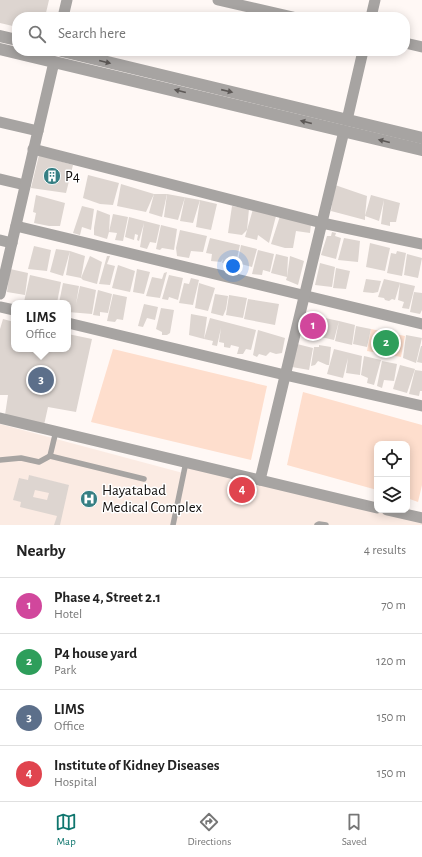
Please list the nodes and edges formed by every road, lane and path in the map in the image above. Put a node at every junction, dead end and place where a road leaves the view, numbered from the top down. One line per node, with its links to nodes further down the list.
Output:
1 (67, 0): 4 (street)
2 (218, 0): 5 (street)
3 (375, 0): 6 (street)
4 (64, 12)
5 (271, 12)
6 (372, 12)
7 (0, 36): 8 (street)
8 (12, 39)
9 (410, 44): 10 (street)
10 (422, 47)
11 (0, 49): 12 (street)
12 (12, 52)
13 (29, 56): 16 (street)
14 (76, 56): 17 (street, one-way to 17)
15 (362, 56): 19 (street)
16 (54, 62): 17 (street); 20 (street)
17 (119, 71): 19 (street)
18 (0, 122): 20 (street)
19 (346, 125): 21 (street); 23 (street, one-way to 19); 26 (street)
20 (38, 131): 22 (street)
21 (422, 138)
22 (33, 149): 25 (street); 26 (street)
23 (422, 150)
24 (0, 179): 25 (street)
25 (25, 185): 27 (street)
26 (322, 223): 30 (street); 32 (street)
27 (16, 226): 29 (street); 32 (street)
28 (0, 240): 29 (street)
29 (12, 243): 31 (street)
30 (422, 244)
31 (0, 294)
32 (304, 296): 36 (street); 37 (street)
33 (0, 307): 34 (street)
34 (11, 309)
35 (71, 324): 37 (street)
36 (422, 324)
37 (285, 375): 38 (street); 45 (street)
38 (422, 406)
39 (0, 418): 40 (street)
40 (56, 431): 41 (lane); 43 (street)
41 (50, 456): 42 (lane); 44 (lane)
42 (0, 460)
43 (186, 462): 45 (street); 49 (lane)
44 (144, 479)
45 (260, 480): 46 (street)
46 (374, 507)
47 (400, 513): 48 (street)
48 (422, 518)
49 (172, 525)
50 (316, 525): 51 (lane)
51 (326, 525)

